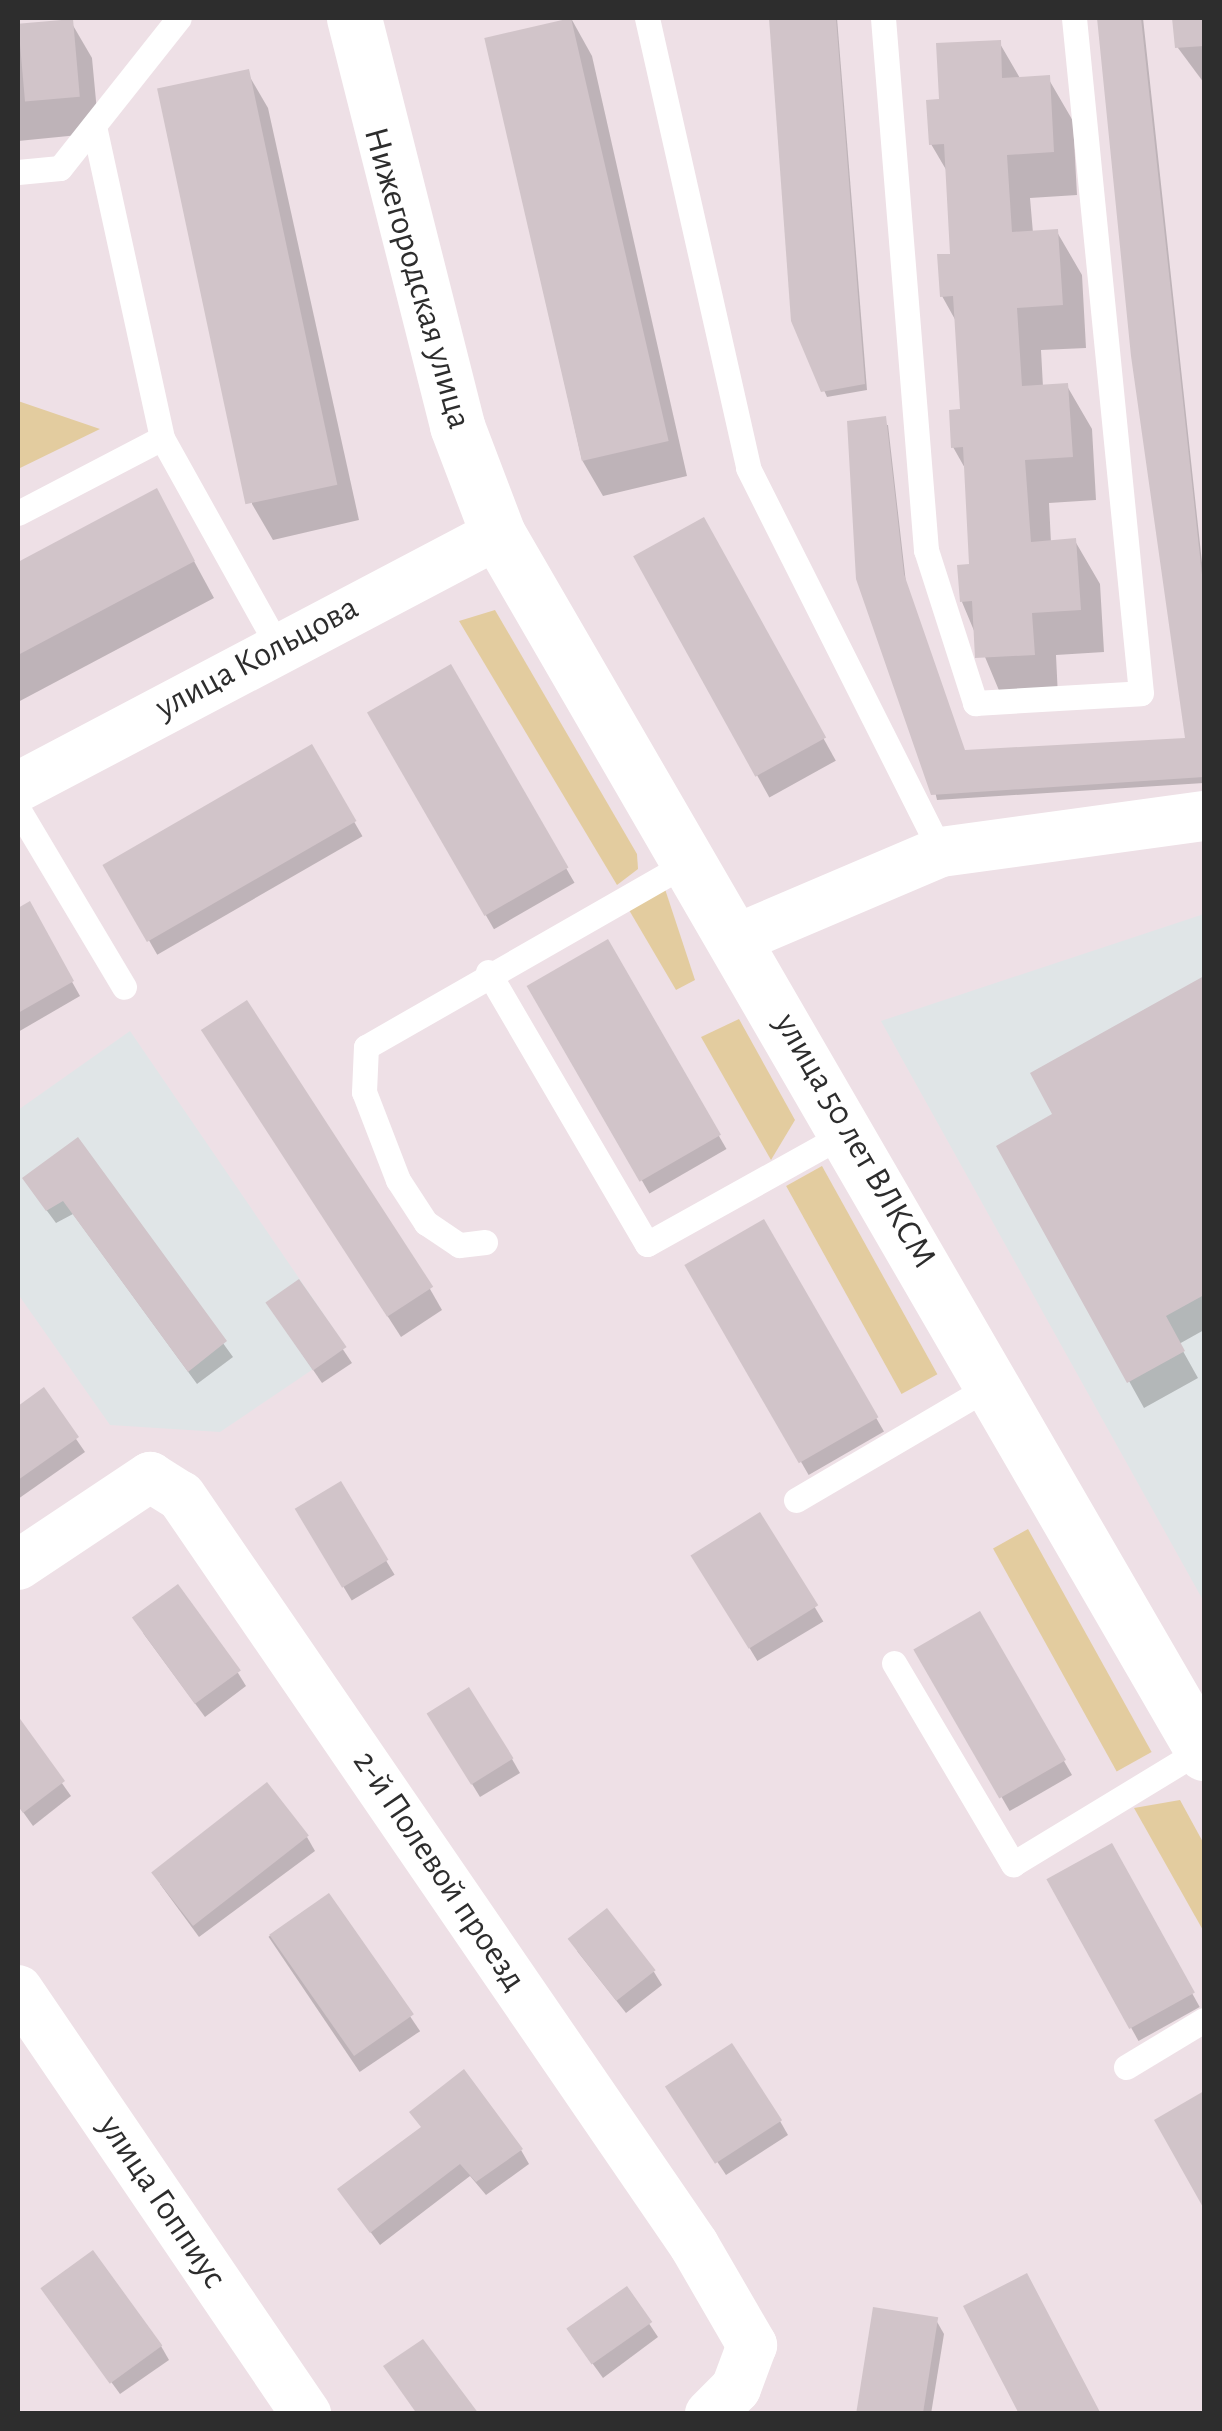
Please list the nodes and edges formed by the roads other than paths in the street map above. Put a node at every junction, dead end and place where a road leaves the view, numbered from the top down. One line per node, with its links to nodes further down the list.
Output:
1 (179, 18): 6 (lane)
2 (354, 18): 10 (street, Нижегородская улица)
3 (647, 18): 15 (lane)
4 (882, 18): 5 (lane)
5 (1074, 18)
6 (94, 126): 7 (lane); 8 (lane)
7 (18, 172)
8 (162, 438): 9 (lane); 11 (lane)
9 (18, 513)
10 (498, 534): 11 (street, улица Кольцова); 16 (street, улица 50 лет ВЛКСМ)
11 (277, 646): 12 (street, улица Кольцова)
12 (18, 787)
13 (18, 809): 19 (lane)
14 (1204, 816): 15 (street)
15 (941, 852): 17 (street)
16 (692, 860): 17 (street, улица 50 лет ВЛКСМ); 18 (lane)
17 (738, 938): 20 (street, улица 50 лет ВЛКСМ)
18 (488, 972): 20 (lane); 21 (lane)
19 (124, 987)
20 (849, 1131): 22 (street, улица 50 лет ВЛКСМ)
21 (486, 1242)
22 (994, 1384): 23 (lane); 26 (street, улица 50 лет ВЛКСМ)
23 (796, 1500)
24 (18, 1565): 31 (street, 2-й Полевой проезд)
25 (894, 1663): 26 (lane)
26 (1204, 1751)
27 (18, 1990): 30 (street, улица Гоппиус)
28 (1204, 2020): 29 (lane)
29 (1126, 2068)
30 (306, 2414)
31 (710, 2414)

